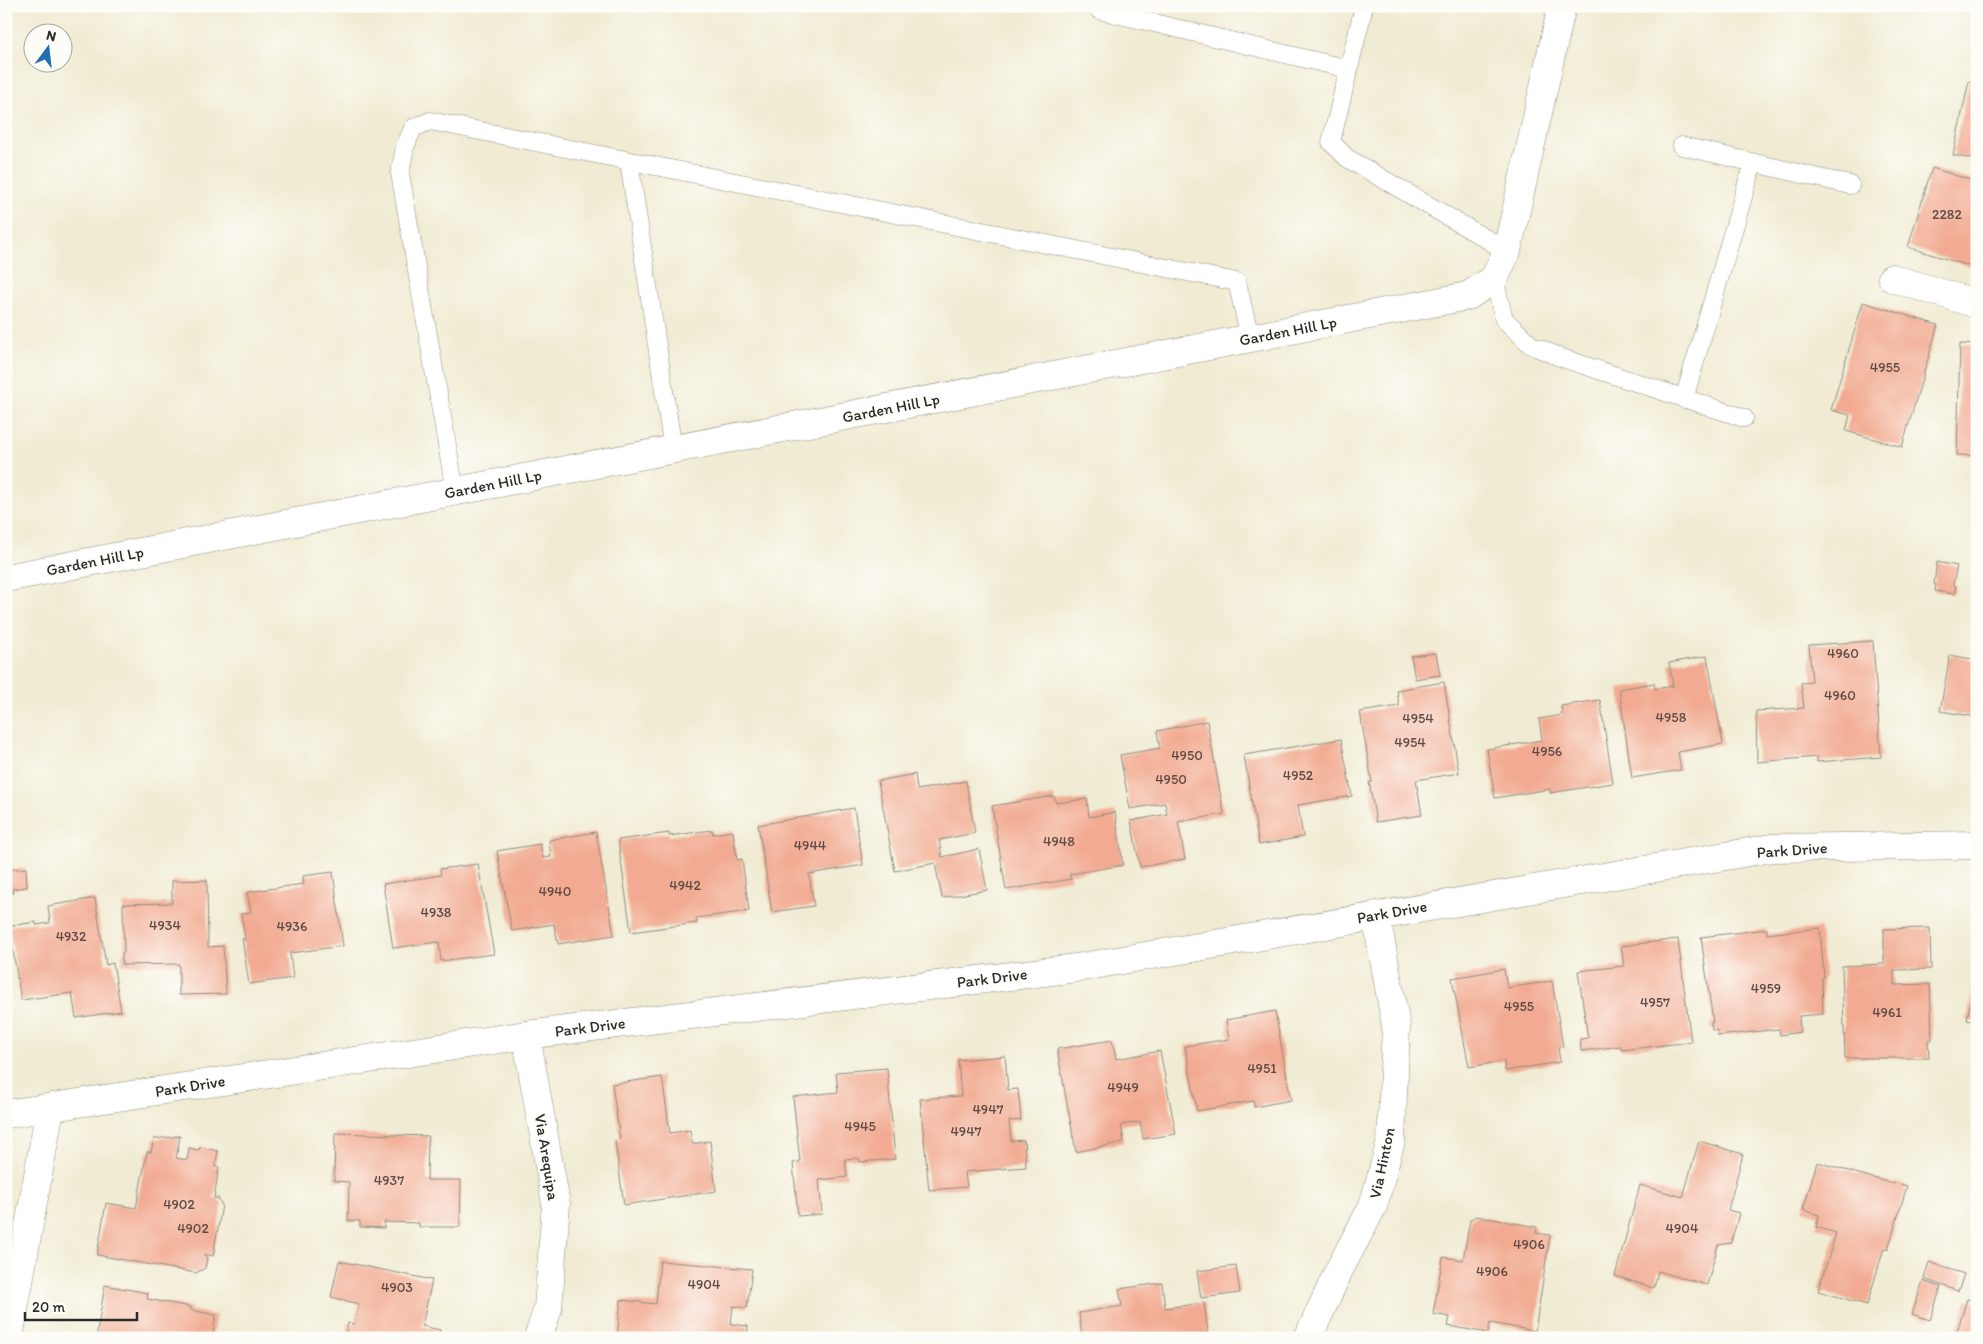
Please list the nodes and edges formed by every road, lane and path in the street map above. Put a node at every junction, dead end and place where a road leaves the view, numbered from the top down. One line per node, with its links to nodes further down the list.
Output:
1 (1364, 6): 4 (lane)
2 (1562, 6): 9 (street)
3 (1099, 10): 4 (lane)
4 (1348, 69): 9 (lane)
5 (1682, 146): 7 (lane)
6 (629, 161): 13 (lane); 16 (lane); 17 (lane)
7 (1754, 163): 8 (lane); 14 (lane)
8 (1850, 185)
9 (1507, 251): 11 (street)
10 (1892, 278): 12 (street)
11 (1494, 279): 13 (street, Garden Hill Lp); 14 (lane)
12 (1977, 304)
13 (1250, 338): 16 (street, Garden Hill Lp)
14 (1684, 399): 15 (lane)
15 (1744, 418)
16 (673, 450): 17 (street, Garden Hill Lp)
17 (455, 492): 18 (street, Garden Hill Lp)
18 (6, 578)
19 (1977, 845): 20 (street, Park Drive)
20 (1376, 915): 21 (street, Park Drive); 26 (street, Via Hinton)
21 (526, 1035): 22 (street, Park Drive); 25 (street, Via Arequipa)
22 (50, 1108): 23 (street, Park Drive); 24 (street)
23 (6, 1114)
24 (9, 1338)
25 (538, 1338)
26 (1308, 1338)

